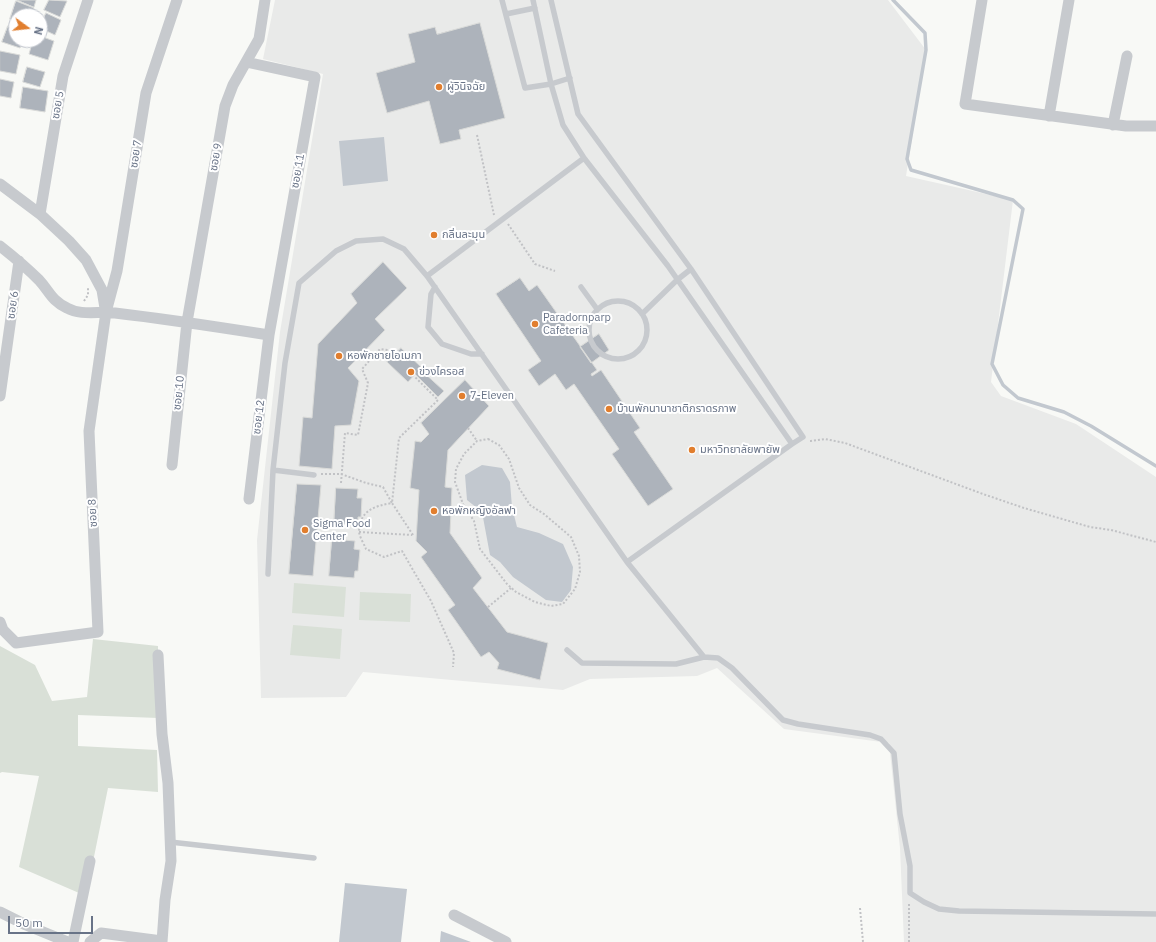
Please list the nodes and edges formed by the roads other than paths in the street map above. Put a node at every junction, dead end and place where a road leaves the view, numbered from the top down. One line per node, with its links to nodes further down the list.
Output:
1 (88, 0): 20 (street, ซอย 5)
2 (177, 0): 29 (street, ซอย 7)
3 (266, 0): 12 (street, ซอย 9)
4 (502, 0): 10 (lane)
5 (533, 0): 9 (lane)
6 (551, 0): 13 (lane)
7 (982, 0): 15 (street)
8 (1069, 0): 15 (street)
9 (535, 8): 10 (lane); 14 (lane)
10 (506, 14): 14 (lane)
11 (1127, 56): 16 (street)
12 (246, 62): 31 (street, ซอย 9); 32 (street, ซอย 11)
13 (570, 78): 14 (lane); 23 (lane)
14 (551, 84): 18 (lane)
15 (1049, 116): 16 (street)
16 (1113, 125): 17 (street)
17 (1156, 126)
18 (584, 158): 24 (lane); 25 (lane)
19 (0, 184): 20 (street)
20 (40, 214): 29 (street)
21 (0, 246): 22 (street)
22 (19, 261): 29 (street); 34 (street, ซอย 6)
23 (691, 269): 25 (lane); 35 (lane)
24 (427, 276): 26 (lane); 37 (lane)
25 (677, 280): 30 (lane); 35 (lane)
26 (435, 286): 33 (lane); 33 (lane)
27 (581, 288): 28 (lane)
28 (597, 309): 30 (lane); 30 (lane)
29 (106, 312): 31 (street); 42 (street, ซอย 8)
30 (642, 314)
31 (187, 322): 32 (street); 36 (street, ซอย 10)
32 (269, 335): 39 (street, ซอย 12)
33 (482, 354): 40 (lane)
34 (0, 396)
35 (792, 444): 40 (lane)
36 (172, 465)
37 (273, 470): 38 (lane); 41 (lane)
38 (314, 474)
39 (249, 499)
40 (627, 562): 45 (lane)
41 (268, 574)
42 (0, 622)
43 (567, 650): 45 (lane)
44 (158, 655): 46 (street)
45 (704, 657): 50 (lane)
46 (170, 842): 47 (lane); 55 (street)
47 (314, 858)
48 (90, 861): 53 (street)
49 (0, 912): 52 (street)
50 (1156, 914)
51 (454, 915): 56 (street)
52 (68, 942)
53 (74, 942)
54 (90, 942): 55 (street)
55 (162, 942)
56 (506, 942)

